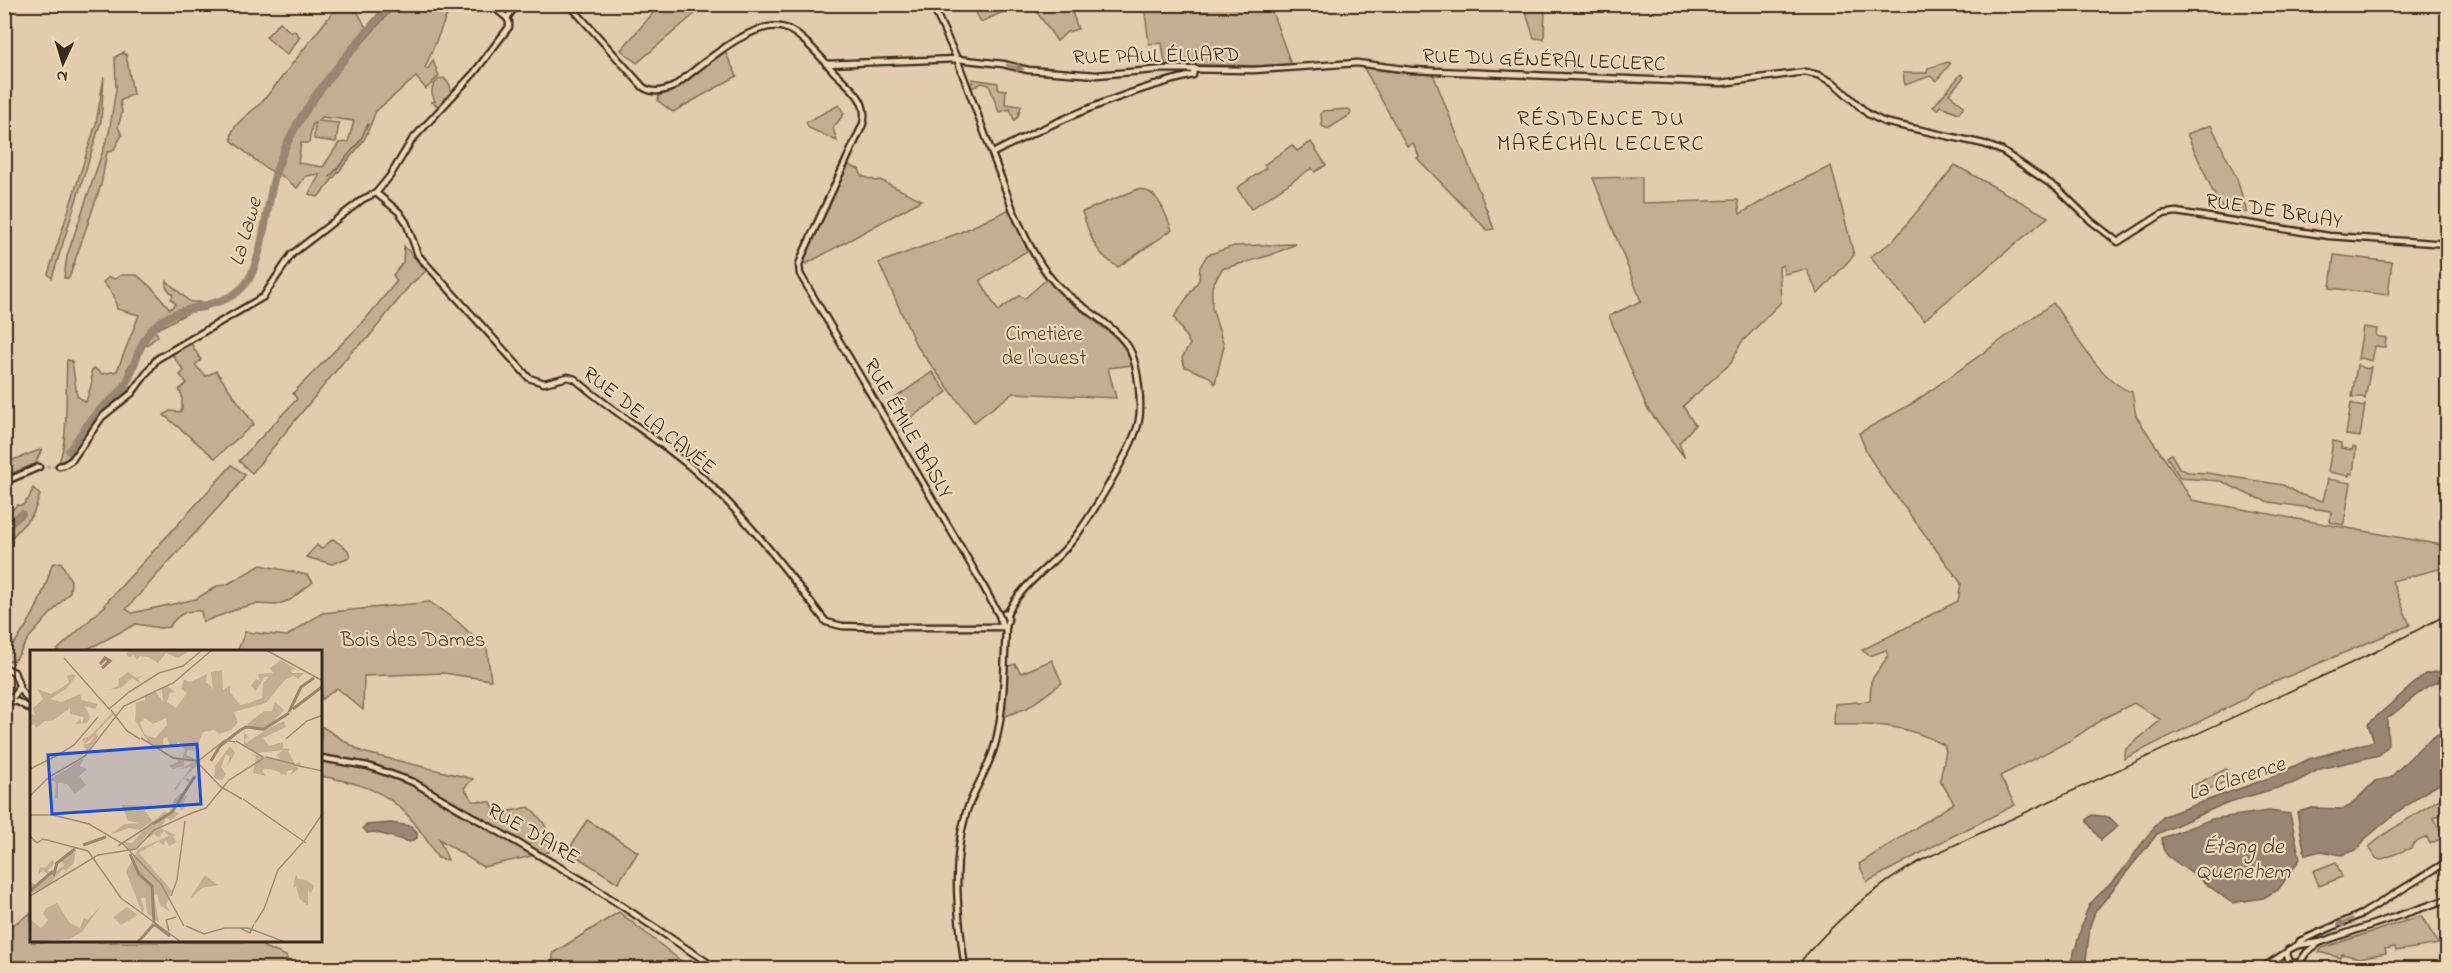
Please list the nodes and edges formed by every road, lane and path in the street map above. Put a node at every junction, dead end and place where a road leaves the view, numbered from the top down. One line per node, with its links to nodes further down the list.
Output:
1 (490, 4): 5 (street)
2 (517, 4): 5 (street)
3 (569, 4): 8 (street)
4 (932, 4): 6 (street)
5 (507, 18): 11 (street)
6 (957, 59): 8 (street, RUE PAUL ÉLUARD); 9 (street, RUE PAUL ÉLUARD, one-way to 9); 10 (street)
7 (1357, 63): 9 (street, RUE PAUL ÉLUARD); 12 (street, RUE DU GÉNÉRAL LECLERC)
8 (826, 64): 17 (street, RUE ÉMILE BASLY)
9 (1194, 68): 10 (street)
10 (993, 153): 17 (street)
11 (376, 193): 14 (street); 17 (street, RUE DE LA CAVÉE)
12 (2118, 242): 13 (street, RUE DE BRUAY)
13 (2448, 244)
14 (58, 466)
15 (39, 467): 16 (street)
16 (4, 482)
17 (1003, 620): 33 (street)
18 (4, 667): 19 (street)
19 (19, 688): 20 (street); 21 (street)
20 (7, 701): 22 (street)
21 (30, 702)
22 (30, 709)
23 (322, 758): 32 (street, RUE D'AIRE)
24 (2448, 861): 27 (street, one-way to 27)
25 (2448, 899): 26 (street)
26 (2321, 942): 27 (street); 29 (street)
27 (2299, 946): 28 (street); 29 (street)
28 (2287, 952): 30 (street); 31 (street)
29 (2306, 955): 31 (street)
30 (2275, 962): 31 (street); 34 (street)
31 (2290, 962)
32 (716, 969)
33 (966, 969)
34 (2262, 969)

